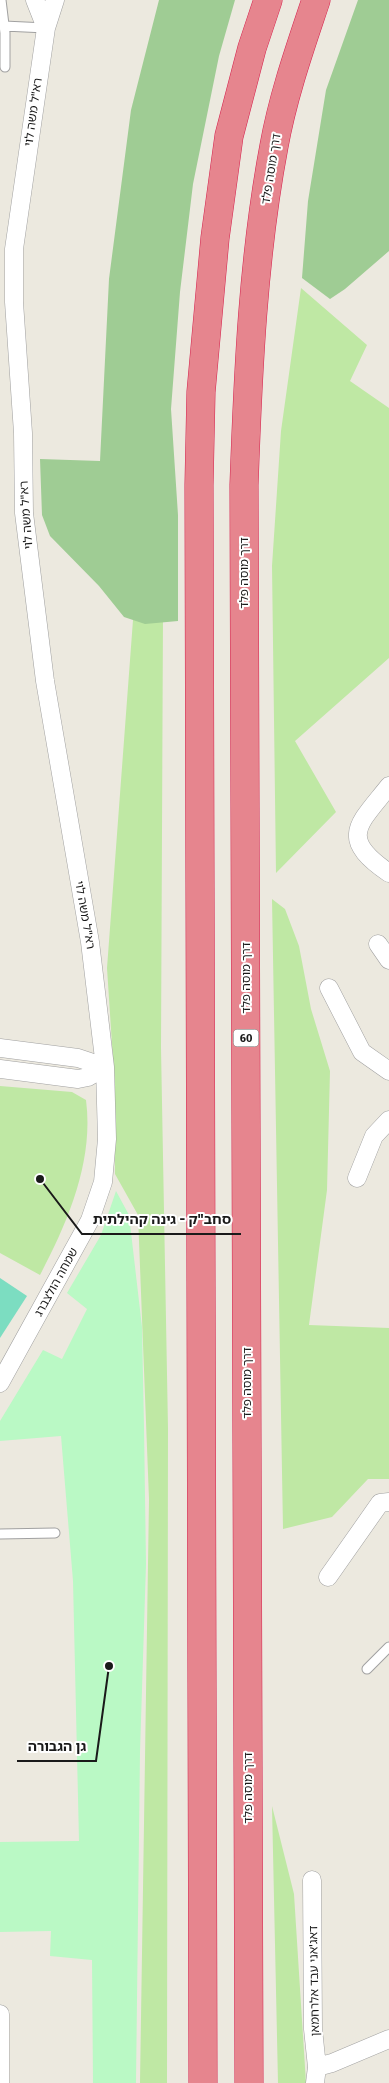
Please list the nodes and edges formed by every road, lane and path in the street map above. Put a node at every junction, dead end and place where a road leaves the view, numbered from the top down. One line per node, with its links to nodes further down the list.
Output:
1 (1, 0): 6 (lane)
2 (35, 0): 7 (street)
3 (55, 0): 7 (street, רא"ל משה לוי)
4 (268, 0): 33 (highway)
5 (316, 0): 34 (highway, דרך מוסה פלד / 60)
6 (4, 26): 7 (lane); 8 (lane)
7 (46, 28): 14 (street, רא"ל משה לוי)
8 (5, 68)
9 (389, 786): 10 (street)
10 (389, 873)
11 (378, 944): 12 (street)
12 (389, 960)
13 (329, 988): 18 (street)
14 (101, 1028): 16 (street, שמחה הולצברג)
15 (0, 1048): 16 (street)
16 (105, 1067): 17 (street); 21 (street, שמחה הולצברג)
17 (0, 1069)
18 (389, 1071)
19 (389, 1120): 20 (street)
20 (357, 1178)
21 (0, 1382)
22 (389, 1502): 25 (street)
23 (55, 1533): 24 (lane)
24 (0, 1534)
25 (328, 1577)
26 (389, 1647): 27 (lane)
27 (367, 1669)
28 (312, 1880): 31 (street, דאג'אני עבד אלרחמאן)
29 (0, 2014): 32 (street)
30 (389, 2039): 31 (street)
31 (316, 2075)
32 (0, 2083)
33 (203, 2083)
34 (249, 2083)

